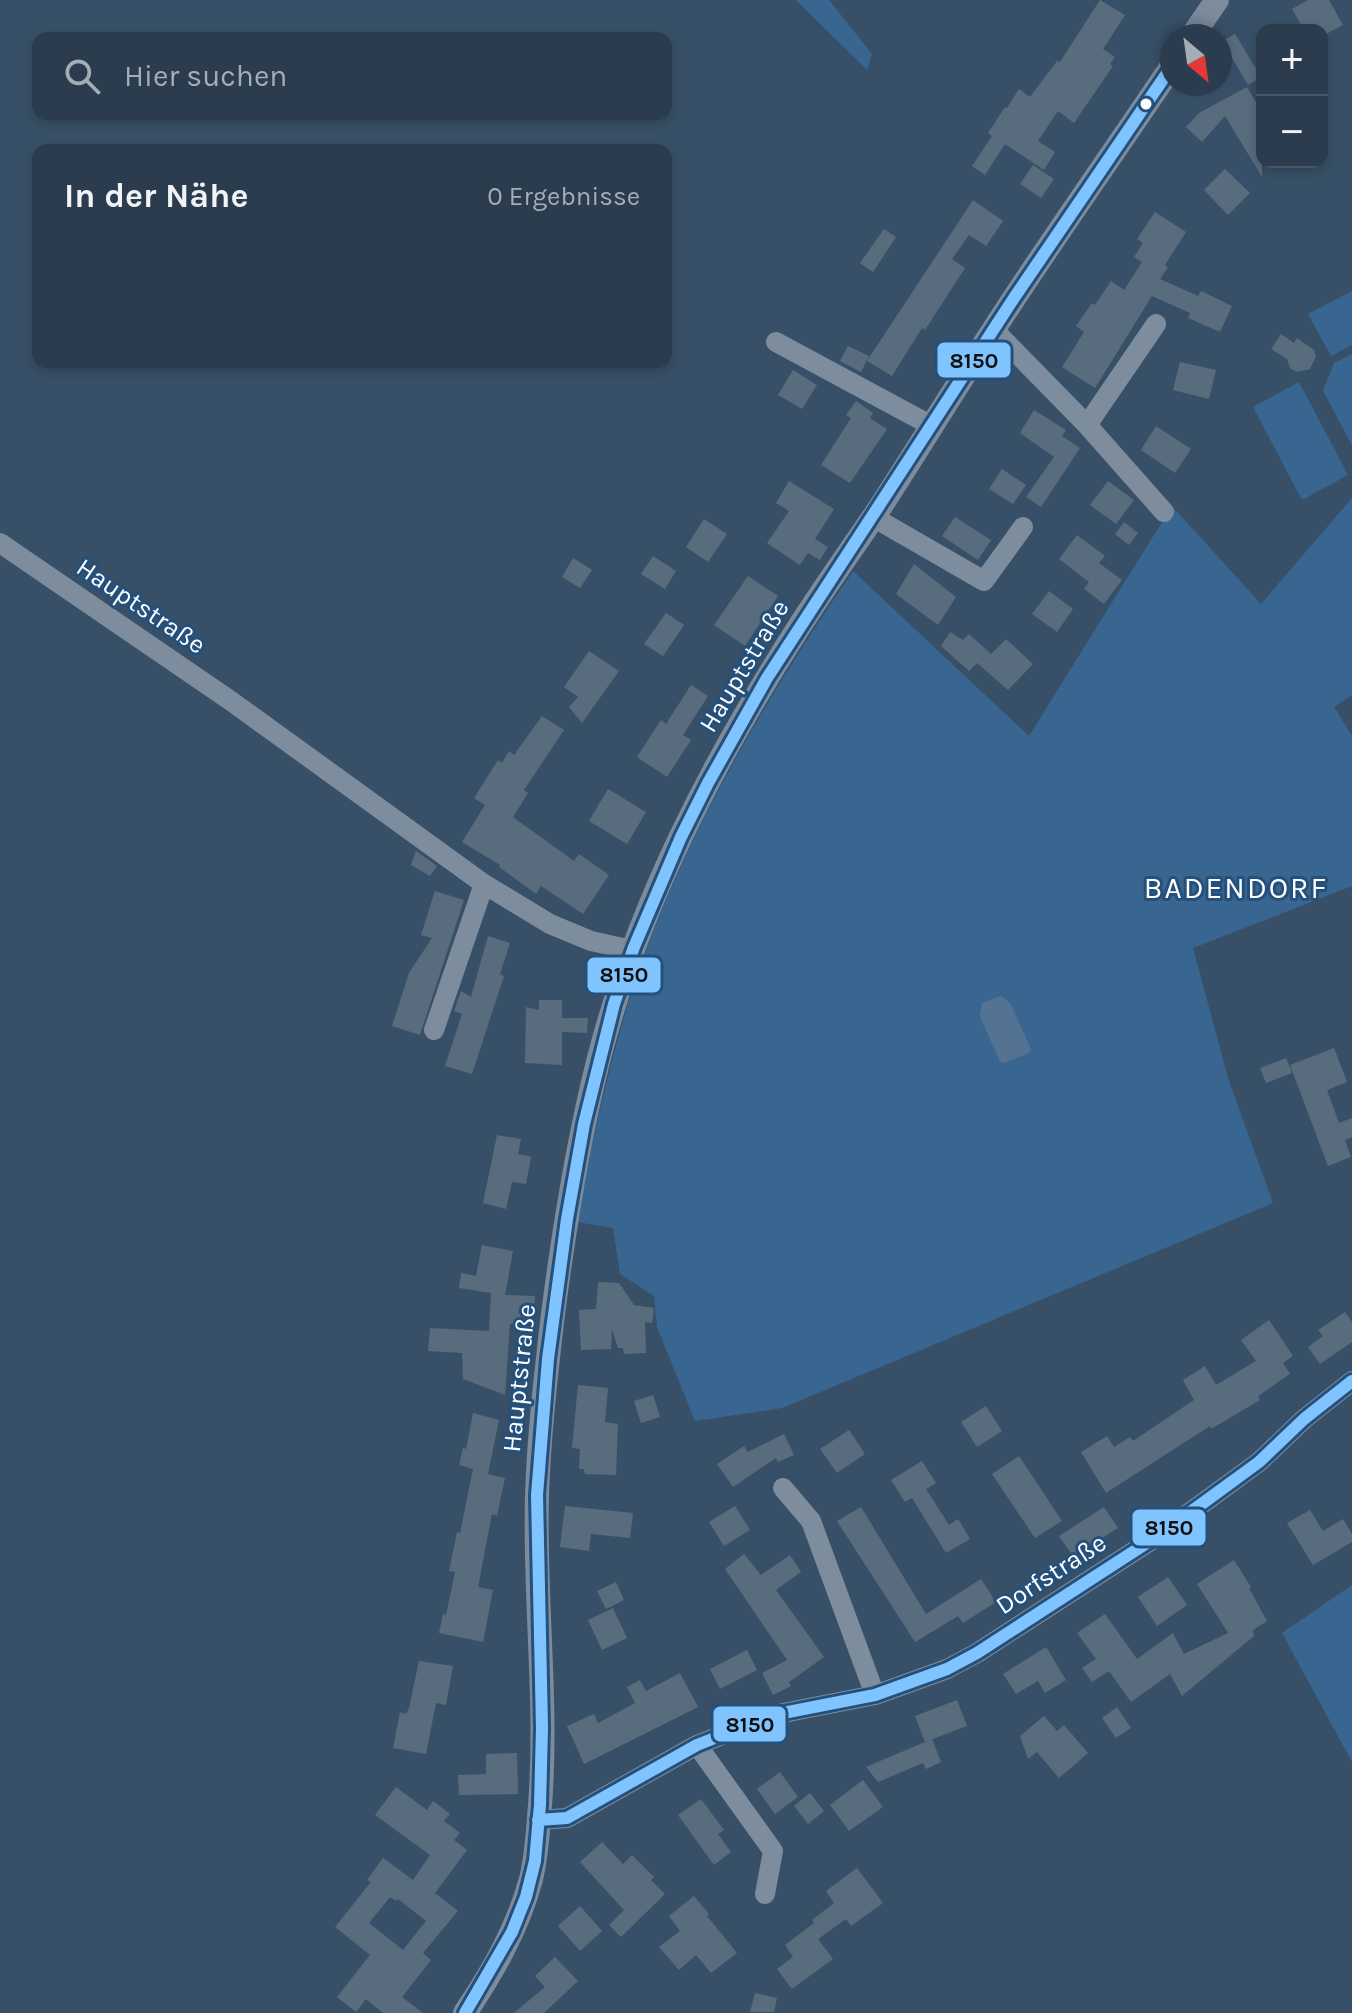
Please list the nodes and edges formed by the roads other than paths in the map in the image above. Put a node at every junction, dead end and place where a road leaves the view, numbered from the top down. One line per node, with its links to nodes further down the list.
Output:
1 (1217, 0): 2 (main road)
2 (1200, 24)
3 (1160, 84): 5 (main road, Hauptstraße)
4 (1156, 324): 7 (street)
5 (993, 329): 7 (street); 8 (main road, Hauptstraße)
6 (776, 342): 8 (street)
7 (1087, 425): 9 (street)
8 (932, 426): 10 (main road, Hauptstraße)
9 (1164, 512)
10 (873, 517): 11 (street); 14 (main road, Hauptstraße)
11 (1023, 527)
12 (0, 543): 13 (street, Hauptstraße)
13 (484, 884): 14 (street, Hauptstraße); 15 (street)
14 (632, 950): 20 (main road, Hauptstraße)
15 (434, 1030)
16 (1352, 1381): 18 (street, Dorfstraße)
17 (783, 1488): 18 (street)
18 (875, 1695): 19 (street, Dorfstraße)
19 (697, 1745): 20 (street, Dorfstraße); 21 (street)
20 (538, 1820): 22 (main road, Hauptstraße)
21 (765, 1894)
22 (465, 2013)

